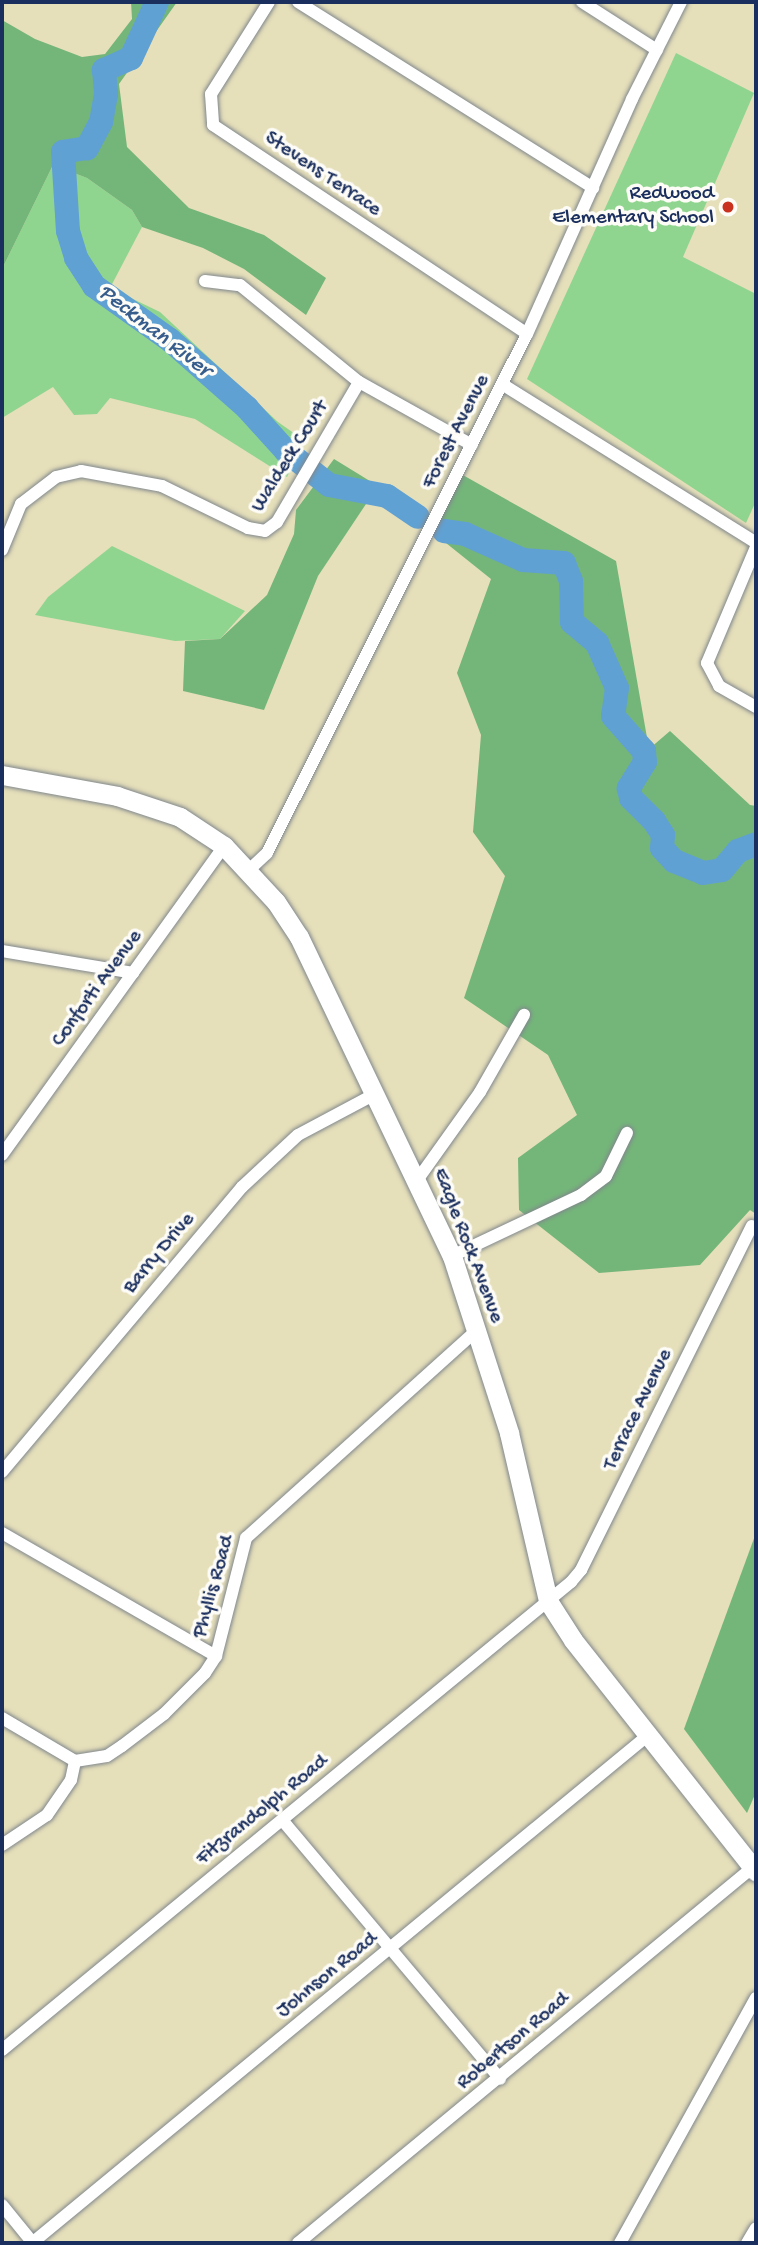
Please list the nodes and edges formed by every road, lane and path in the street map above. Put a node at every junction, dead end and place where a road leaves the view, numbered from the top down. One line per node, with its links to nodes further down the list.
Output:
1 (269, 2): 8 (street, Stevens Terrace)
2 (298, 2): 6 (street)
3 (582, 2): 5 (street)
4 (681, 2): 5 (street, Forest Avenue)
5 (657, 50): 6 (street, Forest Avenue)
6 (593, 188): 8 (street, Forest Avenue)
7 (205, 281): 9 (street)
8 (527, 334): 10 (street, Forest Avenue)
9 (359, 382): 11 (street); 13 (street, Waldeck Court)
10 (502, 384): 11 (street, Forest Avenue); 12 (street)
11 (472, 445): 17 (street, Forest Avenue)
12 (756, 545): 14 (street)
13 (2, 550)
14 (756, 707)
15 (2, 775): 16 (main road, Eagle Rock Avenue)
16 (224, 846): 17 (main road, Eagle Rock Avenue); 19 (street, Conforti Avenue)
17 (250, 869): 21 (main road, Eagle Rock Avenue)
18 (2, 951): 19 (street)
19 (133, 973): 23 (street, Conforti Avenue)
20 (524, 1016): 24 (street)
21 (375, 1094): 24 (main road, Eagle Rock Avenue); 28 (street, Barry Drive)
22 (627, 1133): 26 (street)
23 (2, 1155)
24 (418, 1179): 26 (main road, Eagle Rock Avenue)
25 (752, 1226): 30 (street, Terrace Avenue)
26 (452, 1256): 27 (main road, Eagle Rock Avenue)
27 (476, 1331): 30 (main road, Eagle Rock Avenue); 31 (street, Phyllis Road)
28 (2, 1472)
29 (2, 1534): 31 (street)
30 (548, 1601): 33 (main road, Eagle Rock Avenue); 35 (street, Fitzrandolph Road)
31 (216, 1656): 34 (street, Phyllis Road)
32 (2, 1718): 34 (street)
33 (647, 1736): 37 (main road, Eagle Rock Avenue); 38 (street, Johnson Road)
34 (75, 1761): 36 (street)
35 (283, 1821): 38 (street); 40 (street, Fitzrandolph Road)
36 (2, 1845)
37 (754, 1870): 41 (street, Robertson Road)
38 (391, 1949): 41 (street); 44 (street, Johnson Road)
39 (756, 1998): 46 (street)
40 (2, 2050)
41 (500, 2079): 45 (street, Robertson Road)
42 (2, 2205): 44 (street)
43 (756, 2228): 47 (street)
44 (32, 2243)
45 (298, 2243)
46 (620, 2243)
47 (747, 2243)

